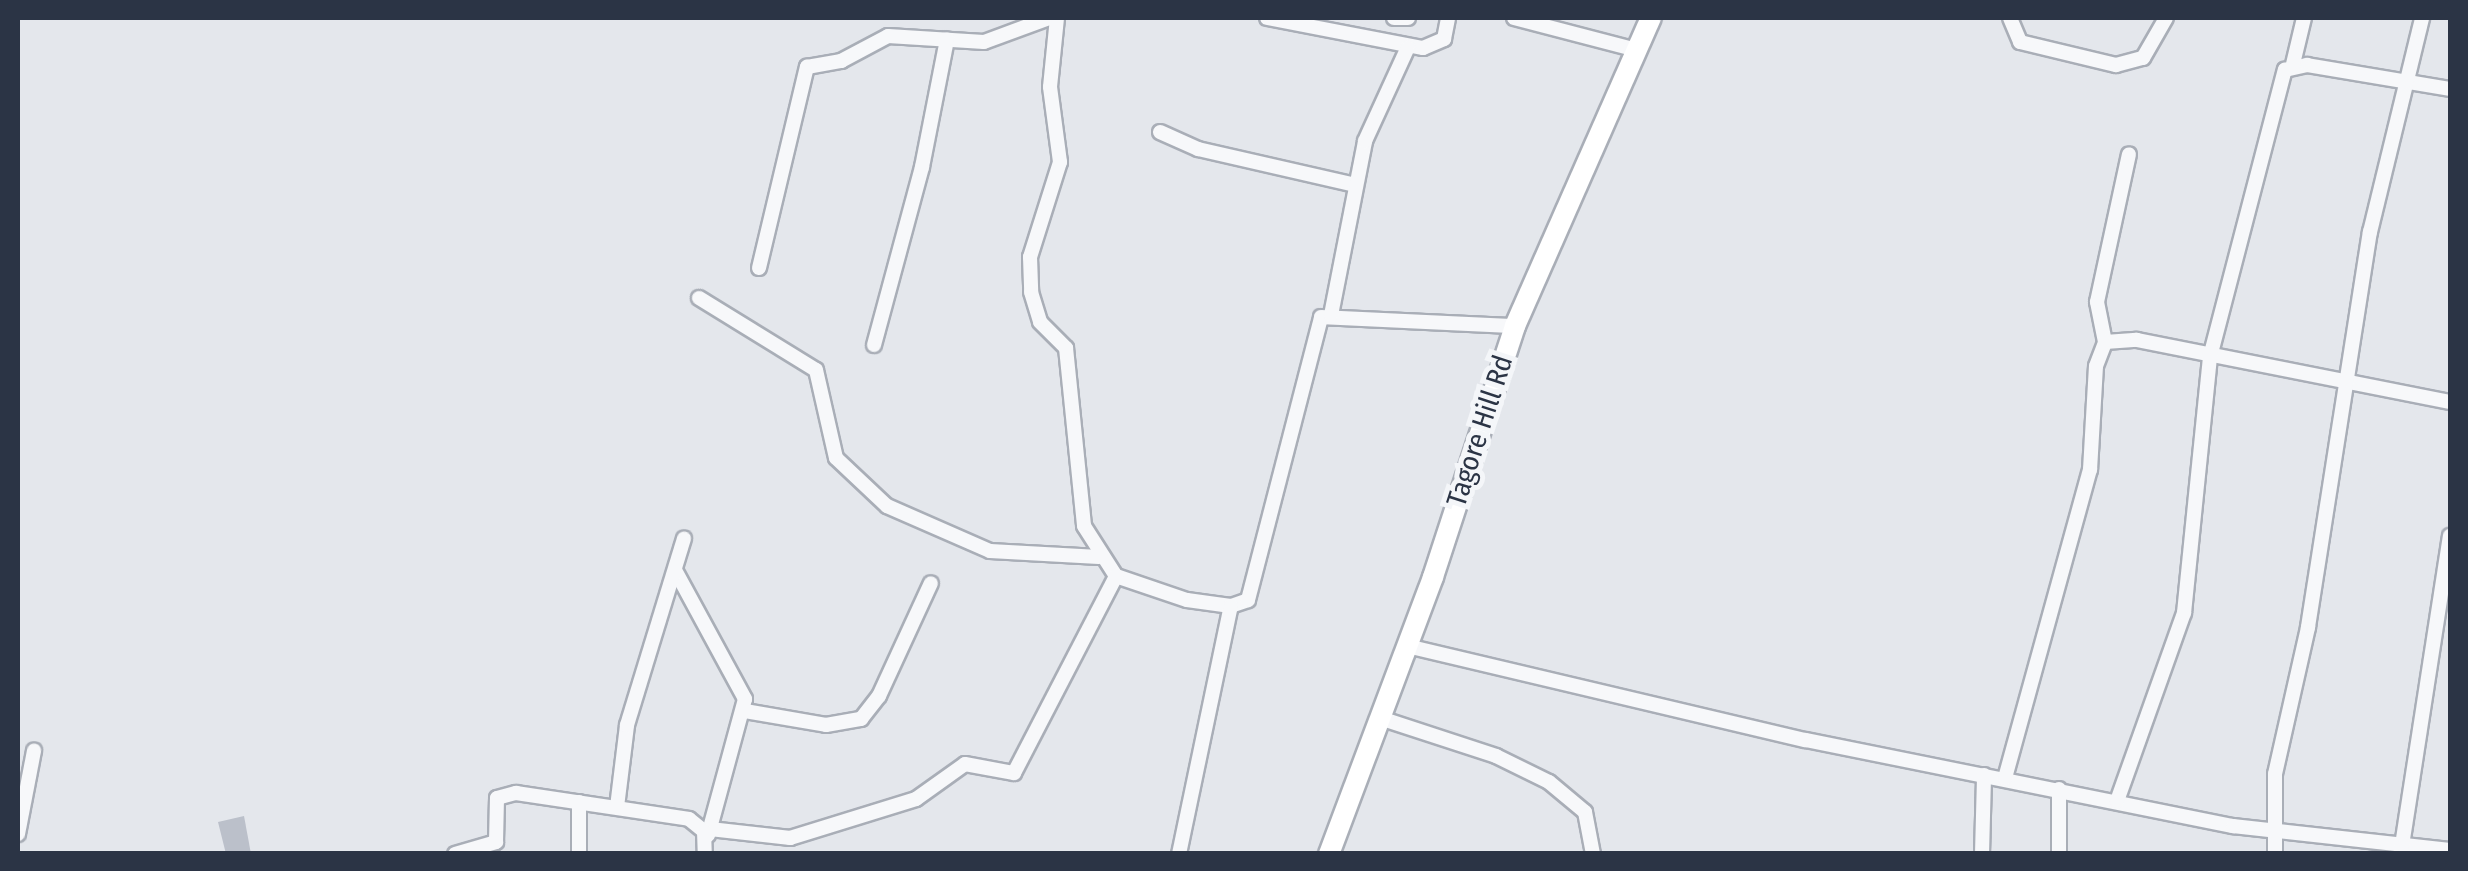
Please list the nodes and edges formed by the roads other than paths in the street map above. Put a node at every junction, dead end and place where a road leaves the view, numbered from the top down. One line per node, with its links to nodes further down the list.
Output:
1 (1050, 18): 12 (street); 32 (street)
2 (1267, 18): 13 (street)
3 (1394, 18): 4 (street)
4 (1408, 18)
5 (1448, 18): 13 (street)
6 (1514, 18): 14 (street)
7 (1651, 18): 14 (main road, Tagore Hill Rd)
8 (2010, 18): 9 (street)
9 (2166, 18)
10 (2304, 18): 15 (street)
11 (2422, 18): 16 (street)
12 (946, 38): 21 (street); 26 (street)
13 (1408, 47): 20 (street)
14 (1636, 50): 24 (main road, Tagore Hill Rd)
15 (2293, 64): 16 (street); 27 (street)
16 (2402, 83): 17 (street); 28 (street)
17 (2450, 89)
18 (1160, 132): 20 (street)
19 (2129, 154): 25 (street)
20 (1355, 185): 23 (street)
21 (758, 268)
22 (698, 298): 32 (street)
23 (1331, 315): 24 (street); 36 (street)
24 (1515, 326): 37 (main road, Tagore Hill Rd)
25 (2106, 342): 27 (street); 42 (street)
26 (874, 345)
27 (2210, 357): 28 (street); 45 (street)
28 (2346, 385): 29 (street); 47 (street)
29 (2450, 402)
30 (2450, 536): 50 (street)
31 (684, 539): 33 (street)
32 (1099, 557): 34 (street)
33 (675, 570): 38 (street); 46 (street)
34 (1116, 576): 36 (street); 49 (street)
35 (931, 583): 38 (street)
36 (1231, 606): 54 (street)
37 (1408, 646): 39 (main road, Tagore Hill Rd); 41 (street)
38 (745, 710): 49 (street)
39 (1380, 718): 55 (main road, Tagore Hill Rd); 56 (street)
40 (34, 750): 48 (street)
41 (1984, 775): 42 (street); 57 (street)
42 (2005, 778): 43 (street)
43 (2059, 789): 45 (street); 58 (street)
44 (579, 802): 46 (street); 52 (street); 53 (street)
45 (2117, 802): 47 (street)
46 (618, 808): 49 (street)
47 (2275, 833): 50 (street); 59 (street)
48 (18, 834)
49 (707, 842)
50 (2401, 850): 51 (street)
51 (2450, 850)
52 (455, 854)
53 (579, 854)
54 (1178, 854)
55 (1329, 854)
56 (1593, 854)
57 (1982, 854)
58 (2059, 854)
59 (2274, 854)

